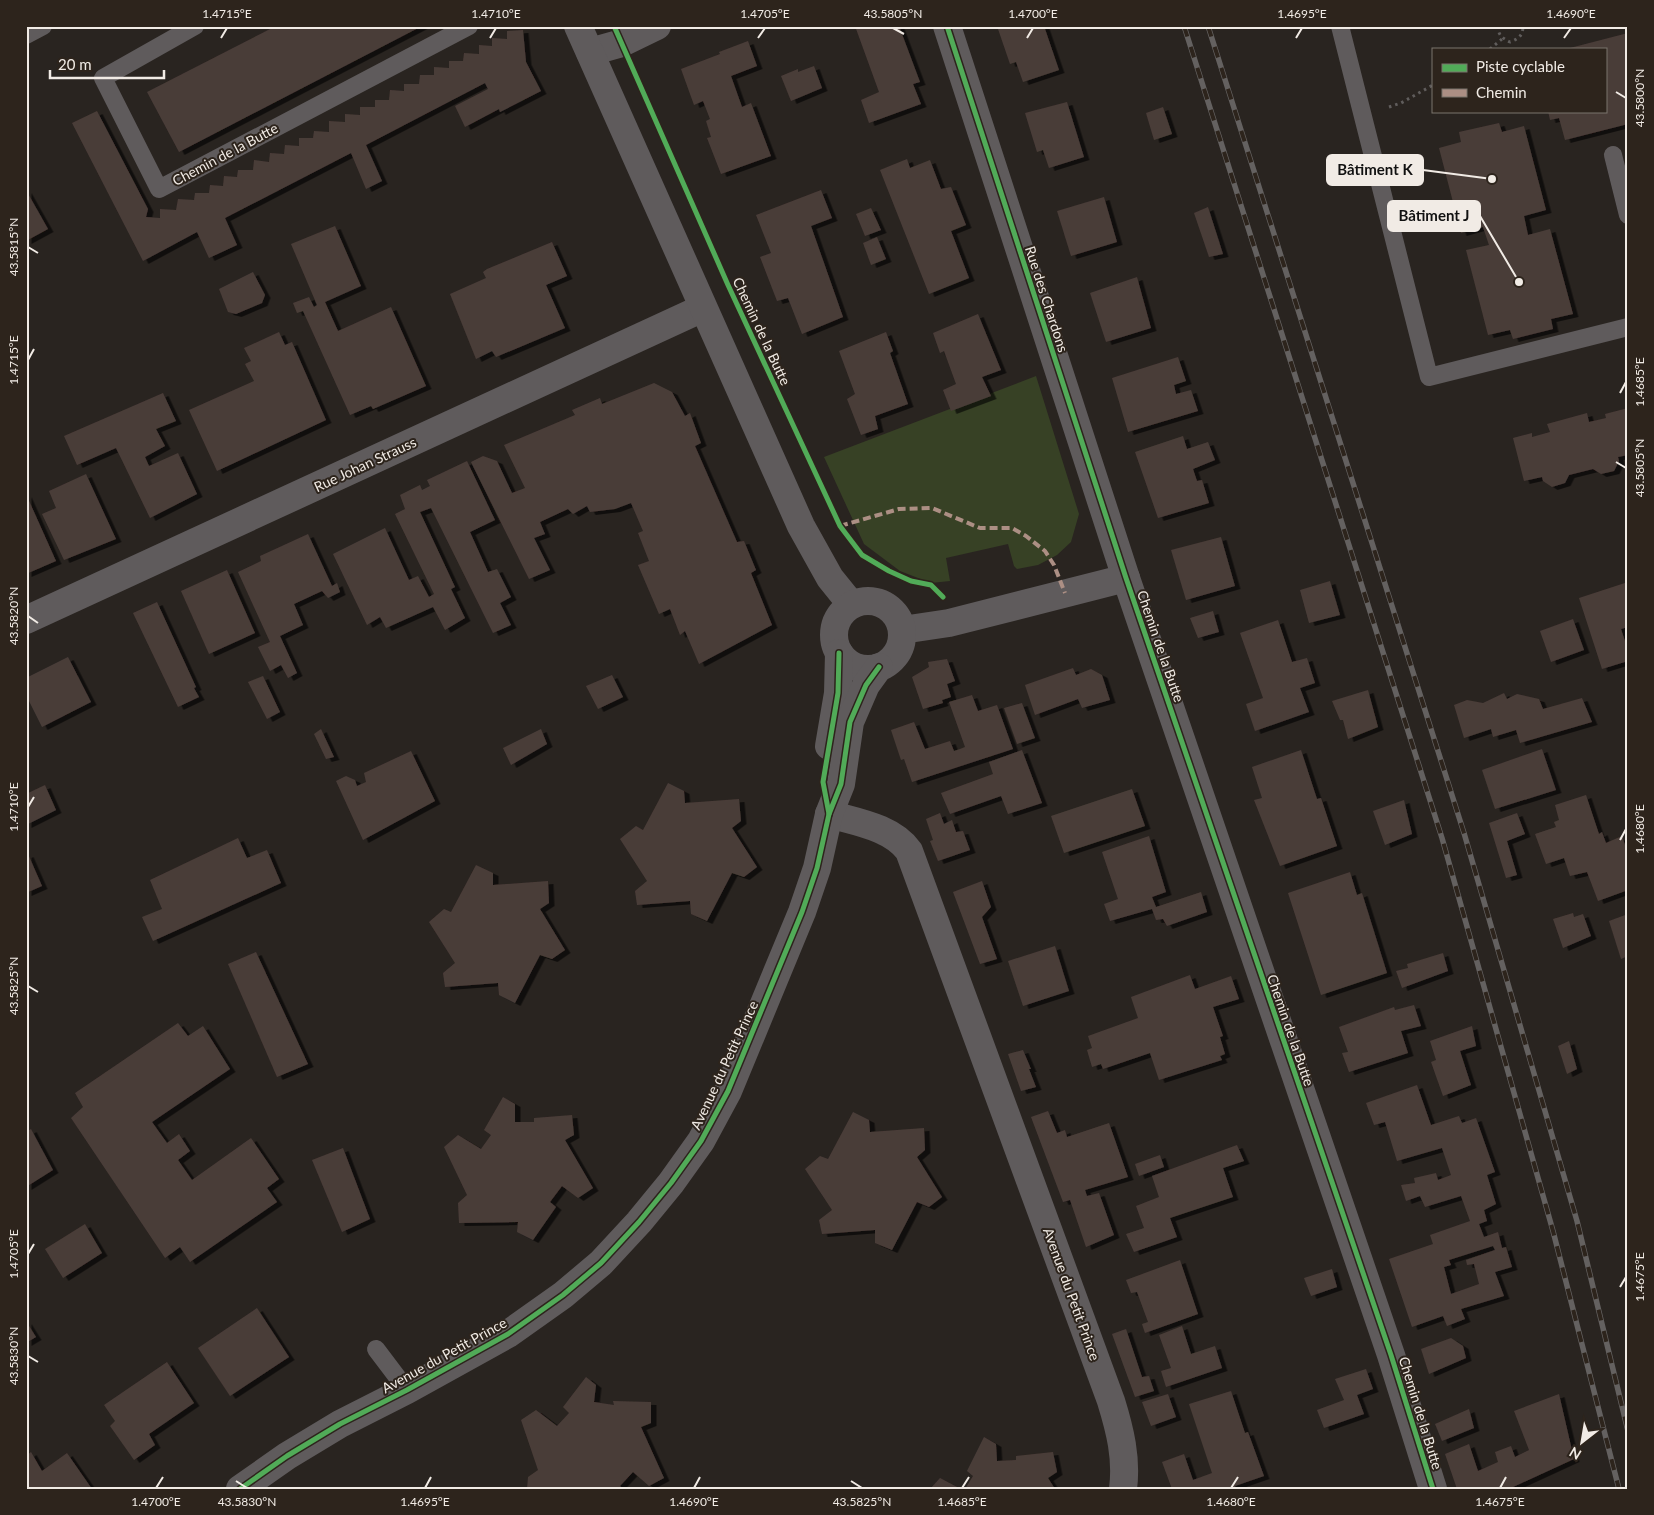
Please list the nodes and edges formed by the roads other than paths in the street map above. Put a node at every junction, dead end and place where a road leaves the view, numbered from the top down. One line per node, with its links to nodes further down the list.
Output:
1 (42, 26): 8 (lane)
2 (195, 26): 3 (lane, Chemin de la Butte)
3 (469, 26)
4 (578, 26): 9 (street)
5 (656, 26): 9 (street)
6 (947, 26): 14 (street, Rue des Chardons)
7 (1340, 26): 13 (lane)
8 (26, 35)
9 (590, 52): 12 (street)
10 (1613, 154): 11 (lane)
11 (1628, 215)
12 (703, 308): 15 (street); 16 (street, Rue Johan Strauss)
13 (1628, 327)
14 (1126, 578): 17 (street, Chemin de la Butte); 25 (street, Chemin de la Butte)
15 (851, 604): 17 (street); 18 (street)
16 (26, 620)
17 (902, 630): 19 (street)
18 (839, 653): 19 (street); 20 (street, Avenue du Petit Prince)
19 (879, 667): 20 (street, Avenue du Petit Prince)
20 (829, 814): 22 (street, Avenue du Petit Prince); 24 (street, Avenue du Petit Prince)
21 (376, 1349): 22 (lane)
22 (407, 1390): 23 (street, Avenue du Petit Prince)
23 (240, 1489)
24 (1123, 1489)
25 (1433, 1489)

